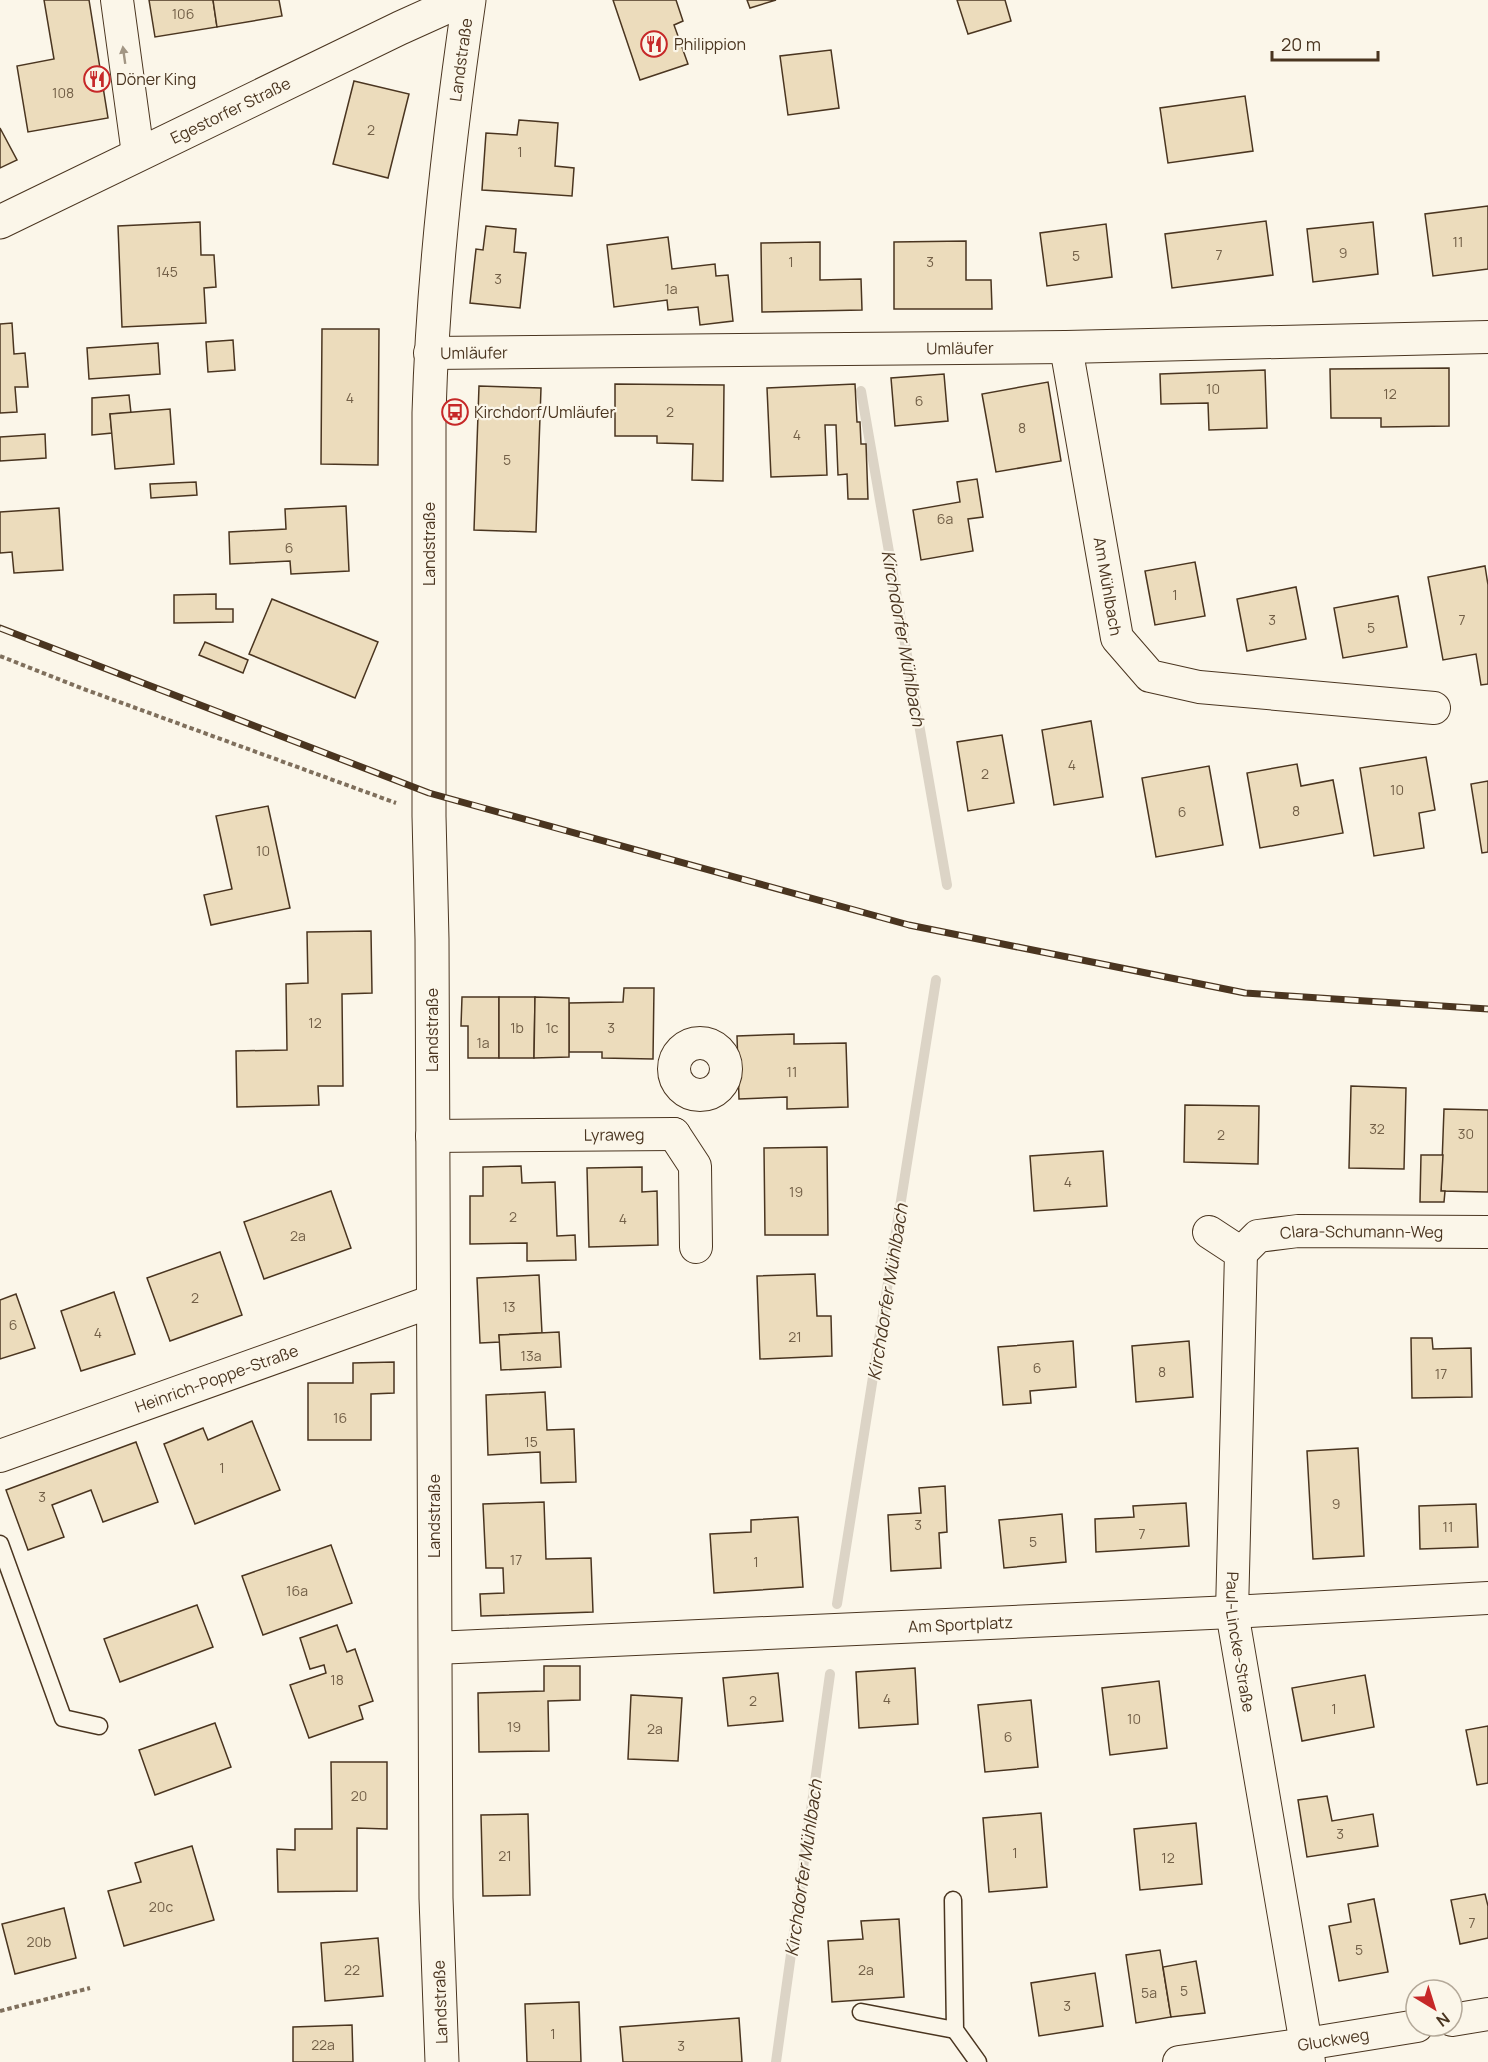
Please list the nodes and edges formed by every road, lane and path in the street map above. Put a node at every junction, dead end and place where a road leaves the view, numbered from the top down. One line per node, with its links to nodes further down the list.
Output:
1 (117, 0): 4 (street, one-way to 1)
2 (462, 0): 4 (street, Egestorfer Straße)
3 (469, 0): 8 (street, Landstraße)
4 (138, 154): 5 (street, Egestorfer Straße)
5 (0, 222)
6 (1488, 338): 7 (street, Umläufer)
7 (1066, 346): 8 (street, Umläufer); 10 (street, Am Mühlbach)
8 (430, 354): 11 (street, Landstraße)
9 (0, 656): 11 (path)
10 (1434, 708)
11 (429, 816): 14 (street, Landstraße)
12 (688, 1092): 13 (street)
13 (674, 1134): 14 (street, Lyraweg); 17 (street)
14 (432, 1136): 19 (street, Landstraße)
15 (1209, 1232): 18 (street)
16 (1488, 1232): 18 (street, Clara-Schumann-Weg)
17 (696, 1247)
18 (1241, 1253): 23 (street, Paul-Lincke-Straße)
19 (433, 1301): 20 (street, Heinrich-Poppe-Straße); 24 (street, Landstraße)
20 (0, 1456)
21 (0, 1544): 25 (lane)
22 (1488, 1598): 23 (street, Am Sportplatz)
23 (1232, 1612): 24 (street, Am Sportplatz); 34 (street, Paul-Lincke-Straße)
24 (435, 1648): 35 (street, Landstraße)
25 (99, 1726)
26 (953, 1899): 33 (lane)
27 (90, 1988): 28 (path)
28 (0, 2011)
29 (861, 2012): 33 (lane)
30 (1488, 2014): 31 (street)
31 (1464, 2018)
32 (1404, 2029): 34 (street, Gluckweg)
33 (955, 2030): 36 (lane)
34 (1307, 2053): 37 (street, Gluckweg)
35 (442, 2062)
36 (978, 2062)
37 (1179, 2062)

